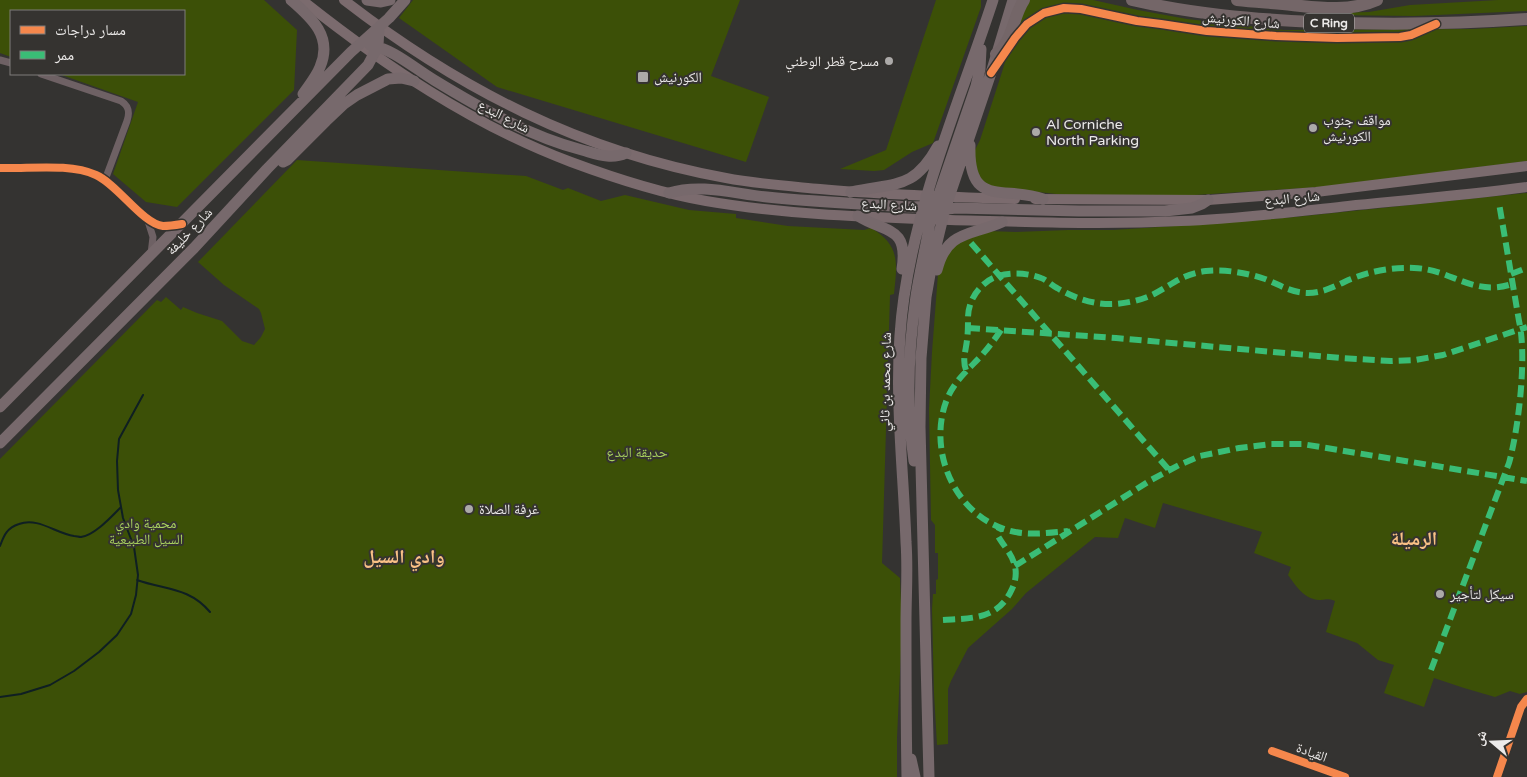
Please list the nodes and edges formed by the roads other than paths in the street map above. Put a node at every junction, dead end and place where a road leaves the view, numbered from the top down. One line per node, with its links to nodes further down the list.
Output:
1 (291, 0): 26 (main road)
2 (302, 0): 20 (main road)
3 (344, 0): 18 (main road, شارع البدع)
4 (367, 0): 5 (main road)
5 (390, 0)
6 (405, 0): 18 (main road, شارع خليفة)
7 (988, 0): 15 (main road)
8 (993, 0): 15 (main road, شارع محمد بن ثاني)
9 (1013, 0): 22 (main road, شارع محمد بن ثاني)
10 (1024, 0): 22 (highway)
11 (1132, 0): 17 (highway, شارع الكورنيش / C Ring)
12 (1237, 0): 13 (highway)
13 (1377, 0)
14 (1044, 13): 17 (street, شارع الكورنيش); 23 (street, شارع محمد بن ثاني)
15 (987, 19): 19 (main road, شارع محمد بن ثاني)
16 (1527, 19): 17 (highway, شارع الكورنيش / C Ring)
17 (1436, 24)
18 (379, 27): 20 (main road, شارع خليفة); 21 (main road); 29 (main road, شارع البدع)
19 (980, 40): 27 (main road, شارع محمد بن ثاني); 39 (main road)
20 (360, 44): 21 (main road); 26 (main road, شارع خليفة)
21 (376, 51): 25 (main road, شارع البدع); 29 (main road); 32 (main road, شارع خليفة)
22 (996, 54): 23 (main road, شارع محمد بن ثاني)
23 (991, 73): 28 (main road, شارع محمد بن ثاني)
24 (44, 75): 33 (street)
25 (414, 81): 32 (main road); 36 (main road, شارع البدع)
26 (297, 107): 43 (main road, شارع خليفة)
27 (948, 127): 35 (main road); 39 (main road, شارع محمد بن ثاني)
28 (971, 133): 37 (main road); 39 (main road, شارع محمد بن ثاني)
29 (626, 153): 35 (main road, شارع البدع)
30 (1527, 166): 38 (main road, شارع البدع)
31 (0, 168): 33 (street)
32 (268, 169): 48 (main road, شارع خليفة)
33 (105, 180): 41 (street)
34 (1527, 187): 42 (main road, شارع البدع)
35 (851, 192): 39 (main road, شارع البدع)
36 (669, 193): 39 (main road); 40 (main road, شارع البدع)
37 (1044, 199): 38 (main road, شارع البدع); 39 (main road, شارع البدع)
38 (1208, 200): 39 (main road)
39 (934, 208): 40 (main road, شارع البدع); 42 (main road, شارع البدع); 45 (main road, شارع محمد بن ثاني); 46 (main road, شارع محمد بن ثاني); 49 (main road)
40 (858, 216): 45 (main road)
41 (147, 218): 43 (street); 44 (street)
42 (1002, 222): 46 (main road)
43 (182, 224): 44 (main road, شارع خليفة)
44 (150, 256): 47 (main road, شارع خليفة)
45 (904, 297): 51 (main road, شارع محمد بن ثاني)
46 (926, 297): 49 (main road, شارع محمد بن ثاني)
47 (0, 407)
48 (0, 443)
49 (921, 490): 55 (main road, شارع محمد بن ثاني)
50 (1527, 699): 57 (street)
51 (906, 740): 53 (main road, شارع محمد بن ثاني); 54 (main road)
52 (1272, 751): 56 (street, القيادة)
53 (907, 777)
54 (915, 777)
55 (929, 777)
56 (1345, 777)
57 (1497, 777)

